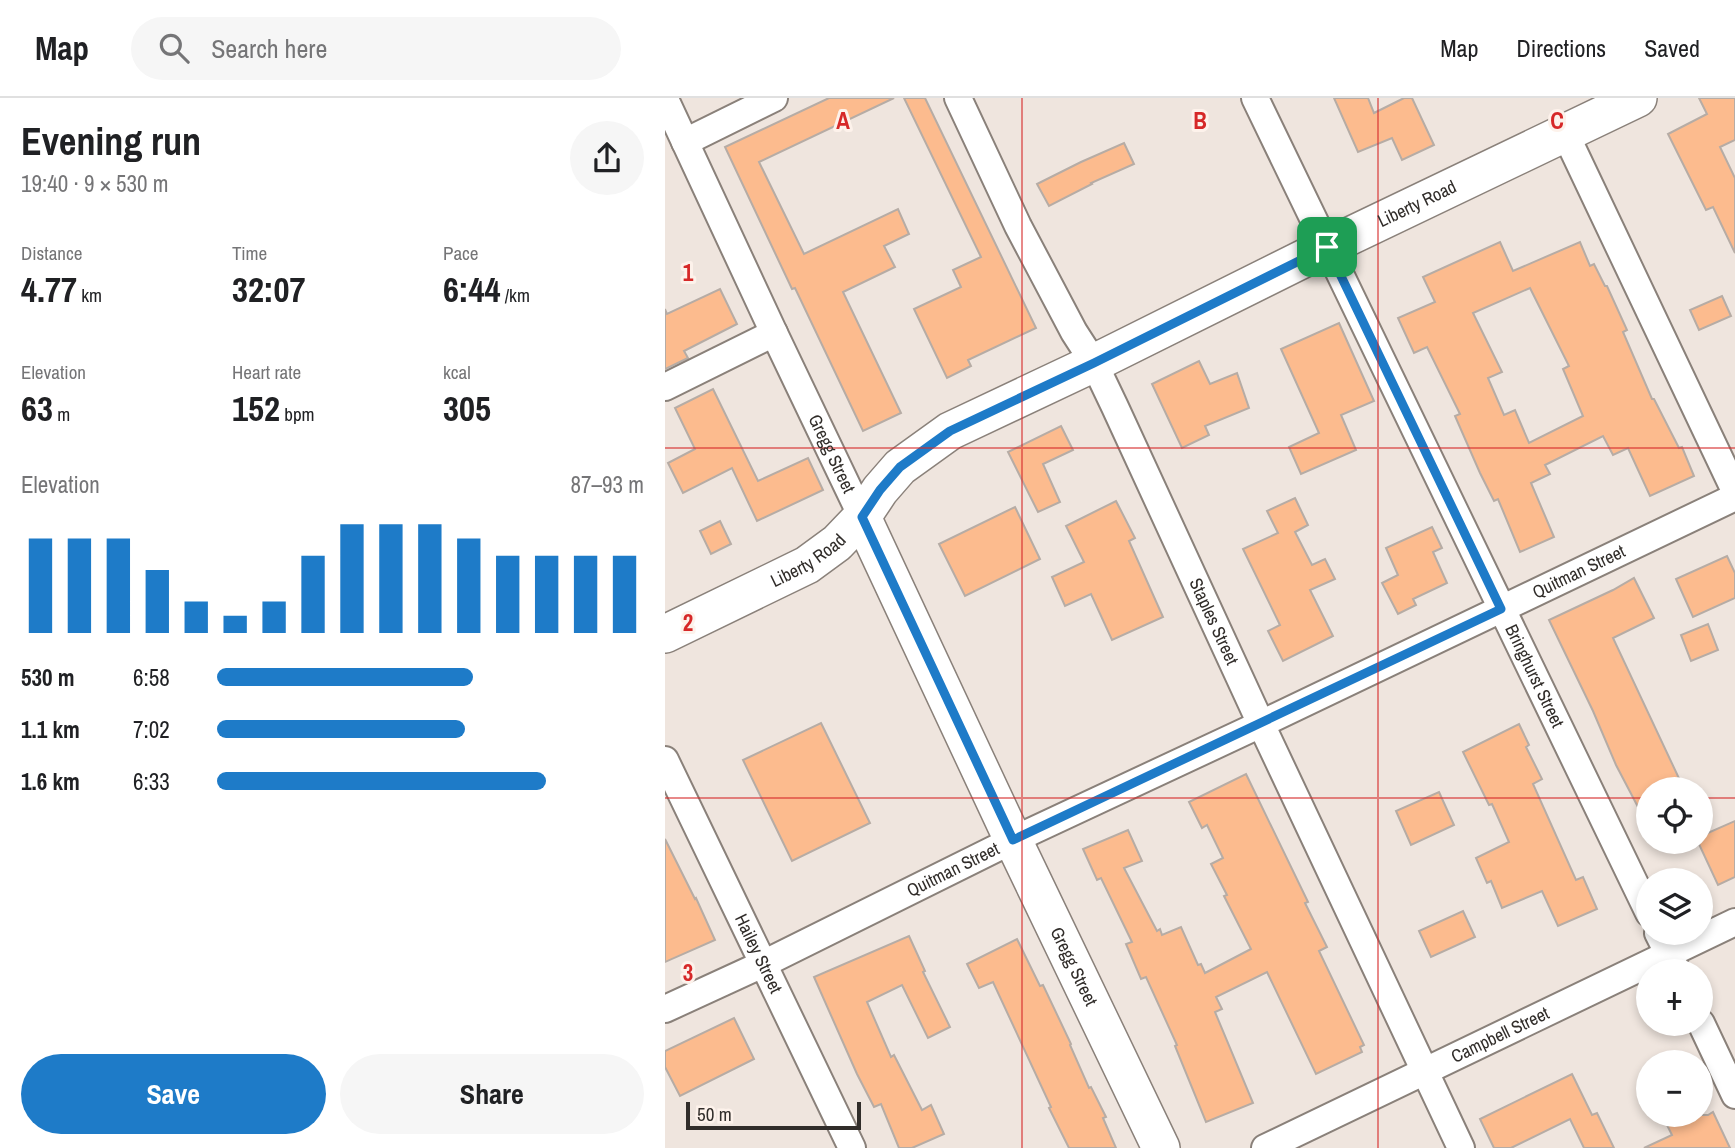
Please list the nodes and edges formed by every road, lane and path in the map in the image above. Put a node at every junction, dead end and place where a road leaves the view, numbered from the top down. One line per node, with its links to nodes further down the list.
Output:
1 (774, 98): 7 (street)
2 (958, 98): 10 (street, Staples Street)
3 (1255, 98): 8 (street, Bringhurst Street)
4 (1638, 98): 6 (main road, Liberty Road)
5 (667, 110): 7 (street, Gregg Street)
6 (1565, 133): 8 (main road, Liberty Road); 12 (street)
7 (685, 142): 9 (street, Gregg Street)
8 (1327, 247): 10 (main road, Liberty Road); 15 (street, Bringhurst Street)
9 (774, 333): 11 (street); 14 (street, Gregg Street)
10 (1094, 363): 14 (main road, Liberty Road); 17 (street, Staples Street)
11 (665, 387)
12 (1735, 491)
13 (1735, 497): 15 (street, Quitman Street)
14 (862, 517): 16 (main road, Liberty Road); 19 (main road, Gregg Street)
15 (1501, 609): 17 (street, Quitman Street); 20 (street, Bringhurst Street)
16 (665, 634)
17 (1261, 724): 19 (street, Quitman Street); 26 (street, Staples Street)
18 (665, 760): 23 (street, Hailey Street)
19 (1013, 840): 23 (street, Quitman Street); 29 (main road, Gregg Street)
20 (1636, 886)
21 (1735, 922): 22 (street, Campbell Street)
22 (1668, 953): 26 (street, Campbell Street)
23 (763, 964): 24 (street, Quitman Street); 28 (street, Hailey Street)
24 (665, 1009)
25 (1707, 1036): 27 (street)
26 (1425, 1072): 30 (street, Campbell Street); 31 (street, Staples Street)
27 (1735, 1096)
28 (852, 1148)
29 (1161, 1148)
30 (1265, 1148)
31 (1461, 1148)

